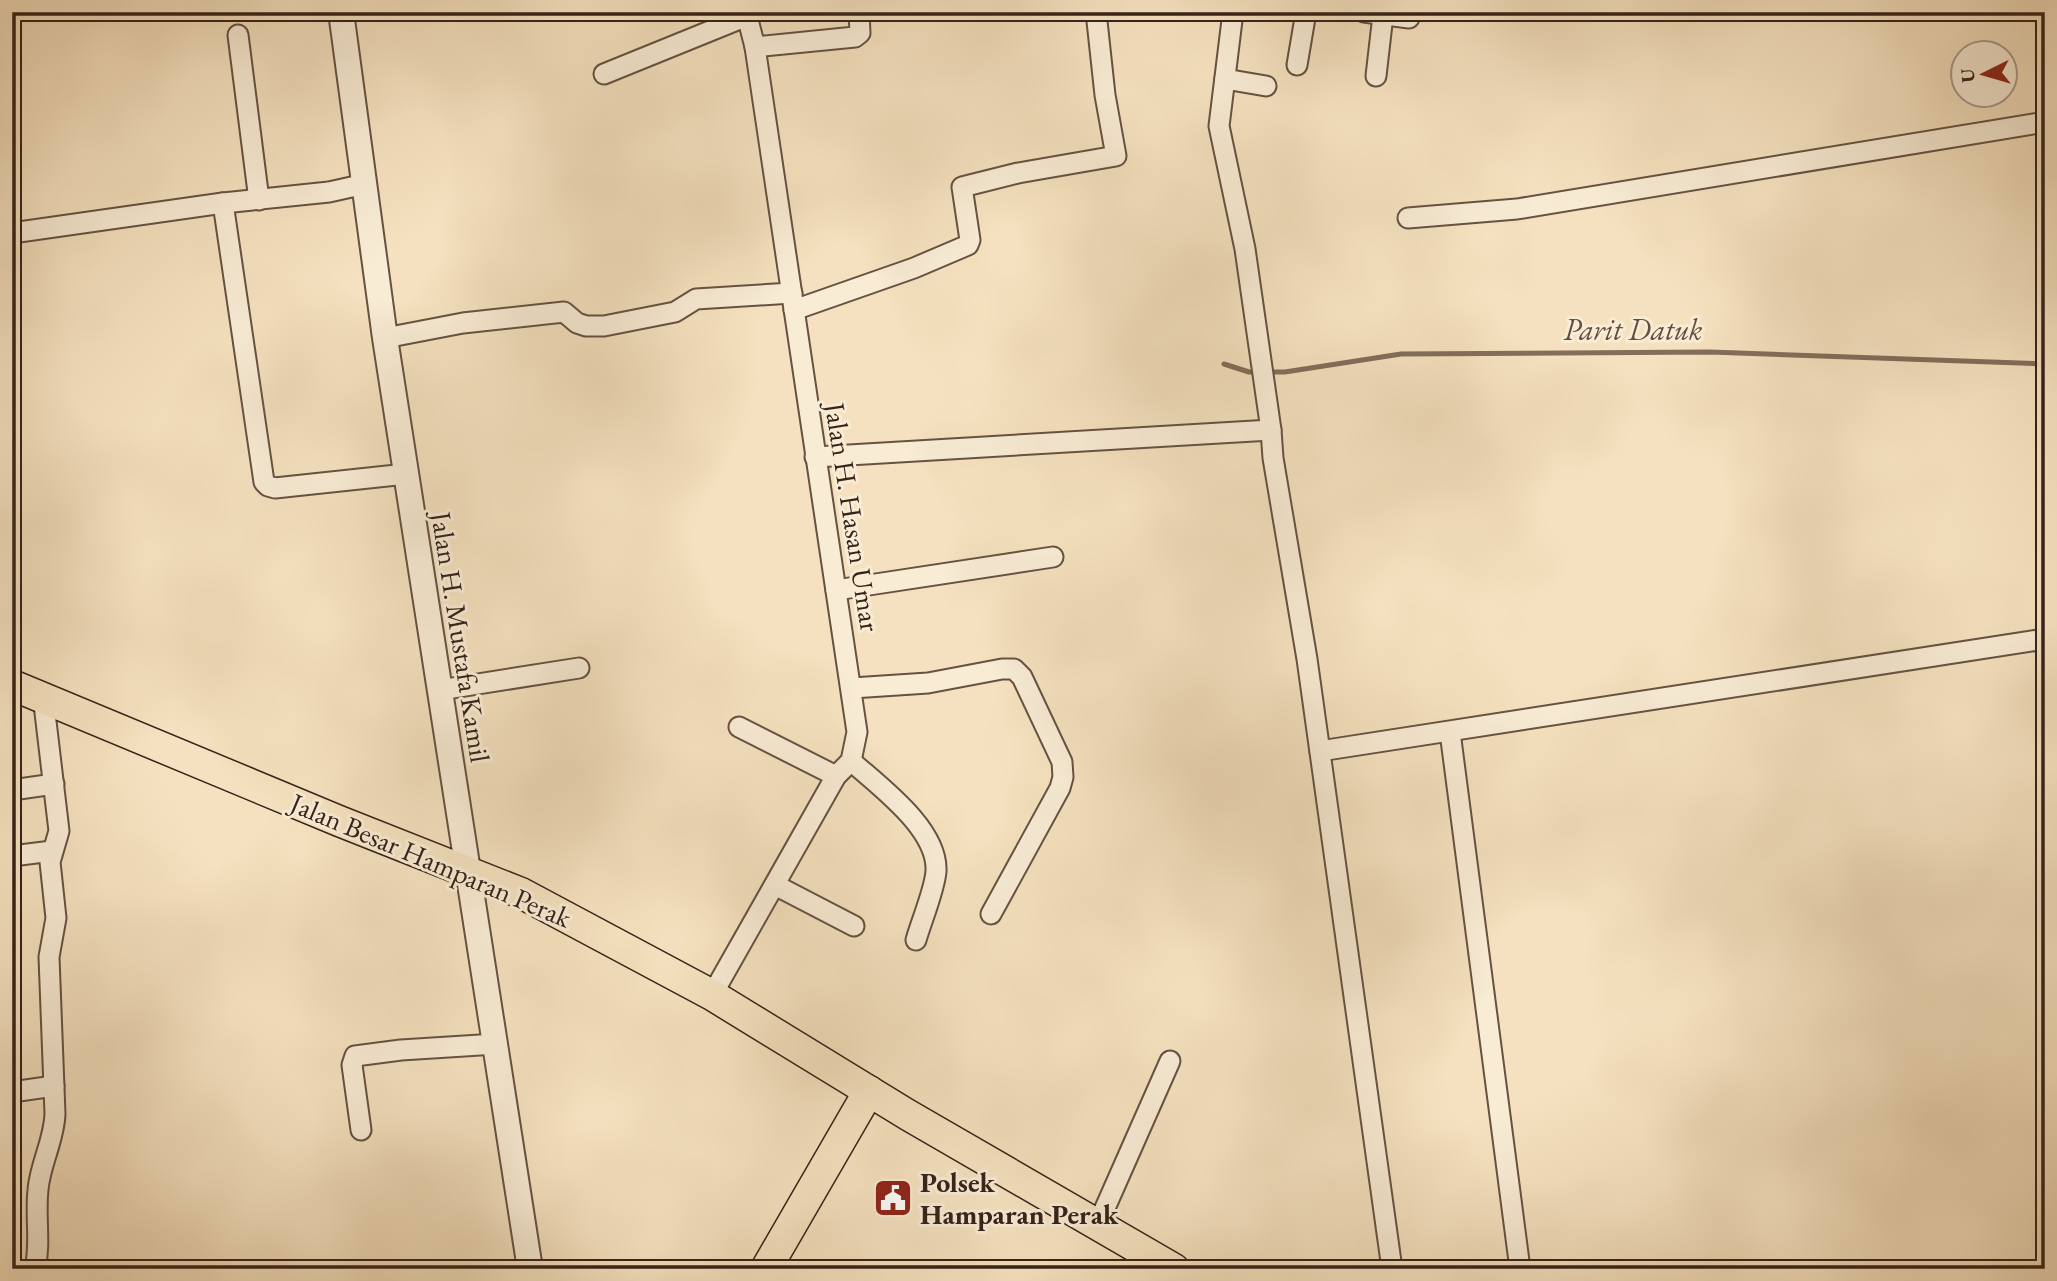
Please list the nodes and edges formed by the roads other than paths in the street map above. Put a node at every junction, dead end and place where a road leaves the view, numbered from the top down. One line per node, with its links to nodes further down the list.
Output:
1 (341, 12): 17 (street, Jalan H. Mustafa Kamil)
2 (859, 12): 10 (street)
3 (1096, 12): 22 (street)
4 (1233, 12): 14 (street)
5 (1306, 12): 11 (street)
6 (1374, 13): 8 (street); 13 (street)
7 (747, 14): 10 (street, Jalan H. Hasan Umar); 12 (street)
8 (1409, 18)
9 (238, 35): 18 (street)
10 (755, 47): 22 (street, Jalan H. Hasan Umar)
11 (1297, 65)
12 (604, 74)
13 (1376, 76)
14 (1225, 79): 15 (street); 24 (street)
15 (1266, 86)
16 (2045, 122): 20 (street)
17 (365, 184): 18 (street); 23 (street, Jalan H. Mustafa Kamil)
18 (259, 200): 19 (street)
19 (223, 204): 21 (street); 26 (street)
20 (1408, 218)
21 (12, 233)
22 (793, 301): 23 (street); 25 (street, Jalan H. Hasan Umar)
23 (386, 338): 26 (street, Jalan H. Mustafa Kamil)
24 (1271, 430): 25 (street); 37 (street)
25 (815, 457): 28 (street, Jalan H. Hasan Umar)
26 (406, 474): 33 (street, Jalan H. Mustafa Kamil)
27 (1053, 557): 28 (street)
28 (835, 590): 32 (street, Jalan H. Hasan Umar)
29 (2045, 639): 36 (street)
30 (579, 668): 33 (street)
31 (12, 685): 34 (main road, Jalan Besar Hamparan Perak)
32 (852, 688): 38 (street, Jalan H. Hasan Umar); 46 (street)
33 (440, 690): 44 (street, Jalan H. Mustafa Kamil)
34 (43, 696): 40 (street); 44 (main road, Jalan Besar Hamparan Perak)
35 (739, 727): 39 (street)
36 (1450, 732): 37 (street); 62 (street)
37 (1320, 751): 61 (street)
38 (851, 761): 39 (street); 48 (street)
39 (836, 776): 45 (street)
40 (54, 784): 41 (street); 42 (street)
41 (12, 790)
42 (52, 851): 43 (street); 52 (street)
43 (12, 856)
44 (467, 870): 49 (main road, Jalan Besar Hamparan Perak); 50 (street, Jalan H. Mustafa Kamil)
45 (775, 885): 47 (street); 49 (street)
46 (992, 914)
47 (854, 926)
48 (916, 940)
49 (712, 995): 53 (main road, Jalan Besar Hamparan Perak)
50 (496, 1044): 55 (street); 58 (street, Jalan H. Mustafa Kamil)
51 (1170, 1061): 56 (street)
52 (54, 1086): 54 (street); 57 (street)
53 (869, 1091): 56 (main road, Jalan Besar Hamparan Perak); 59 (main road)
54 (12, 1092)
55 (361, 1130)
56 (1098, 1224): 60 (main road, Jalan Besar Hamparan Perak)
57 (35, 1269)
58 (530, 1269)
59 (766, 1269)
60 (1174, 1269)
61 (1392, 1269)
62 (1520, 1269)

